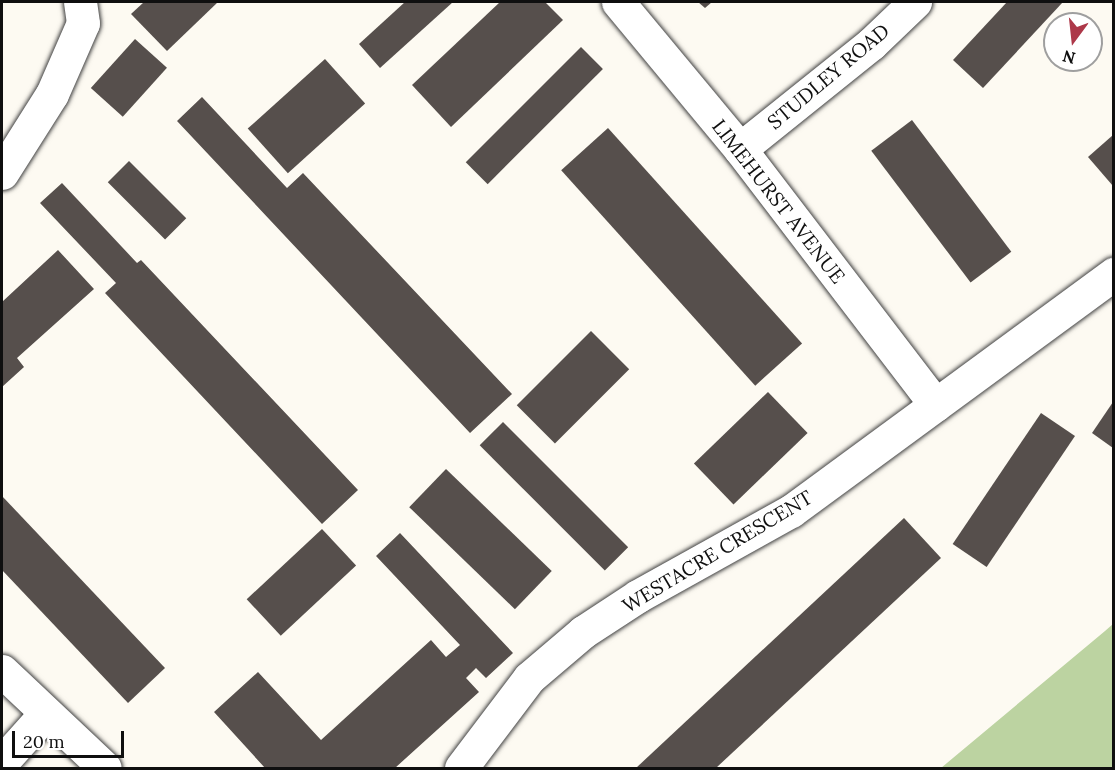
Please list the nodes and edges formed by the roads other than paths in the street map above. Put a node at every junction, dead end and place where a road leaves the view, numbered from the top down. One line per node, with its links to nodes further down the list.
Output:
1 (80, 2): 5 (street)
2 (618, 2): 4 (street, LIMEHURST AVENUE)
3 (915, 2): 4 (street, STUDLEY ROAD)
4 (740, 149): 7 (street, LIMEHURST AVENUE)
5 (2, 173)
6 (1113, 274): 7 (street, WESTACRE CRESCENT)
7 (936, 405): 12 (street, WESTACRE CRESCENT)
8 (2, 671): 9 (street)
9 (45, 714): 10 (street); 11 (street)
10 (2, 762)
11 (105, 768)
12 (461, 768)

